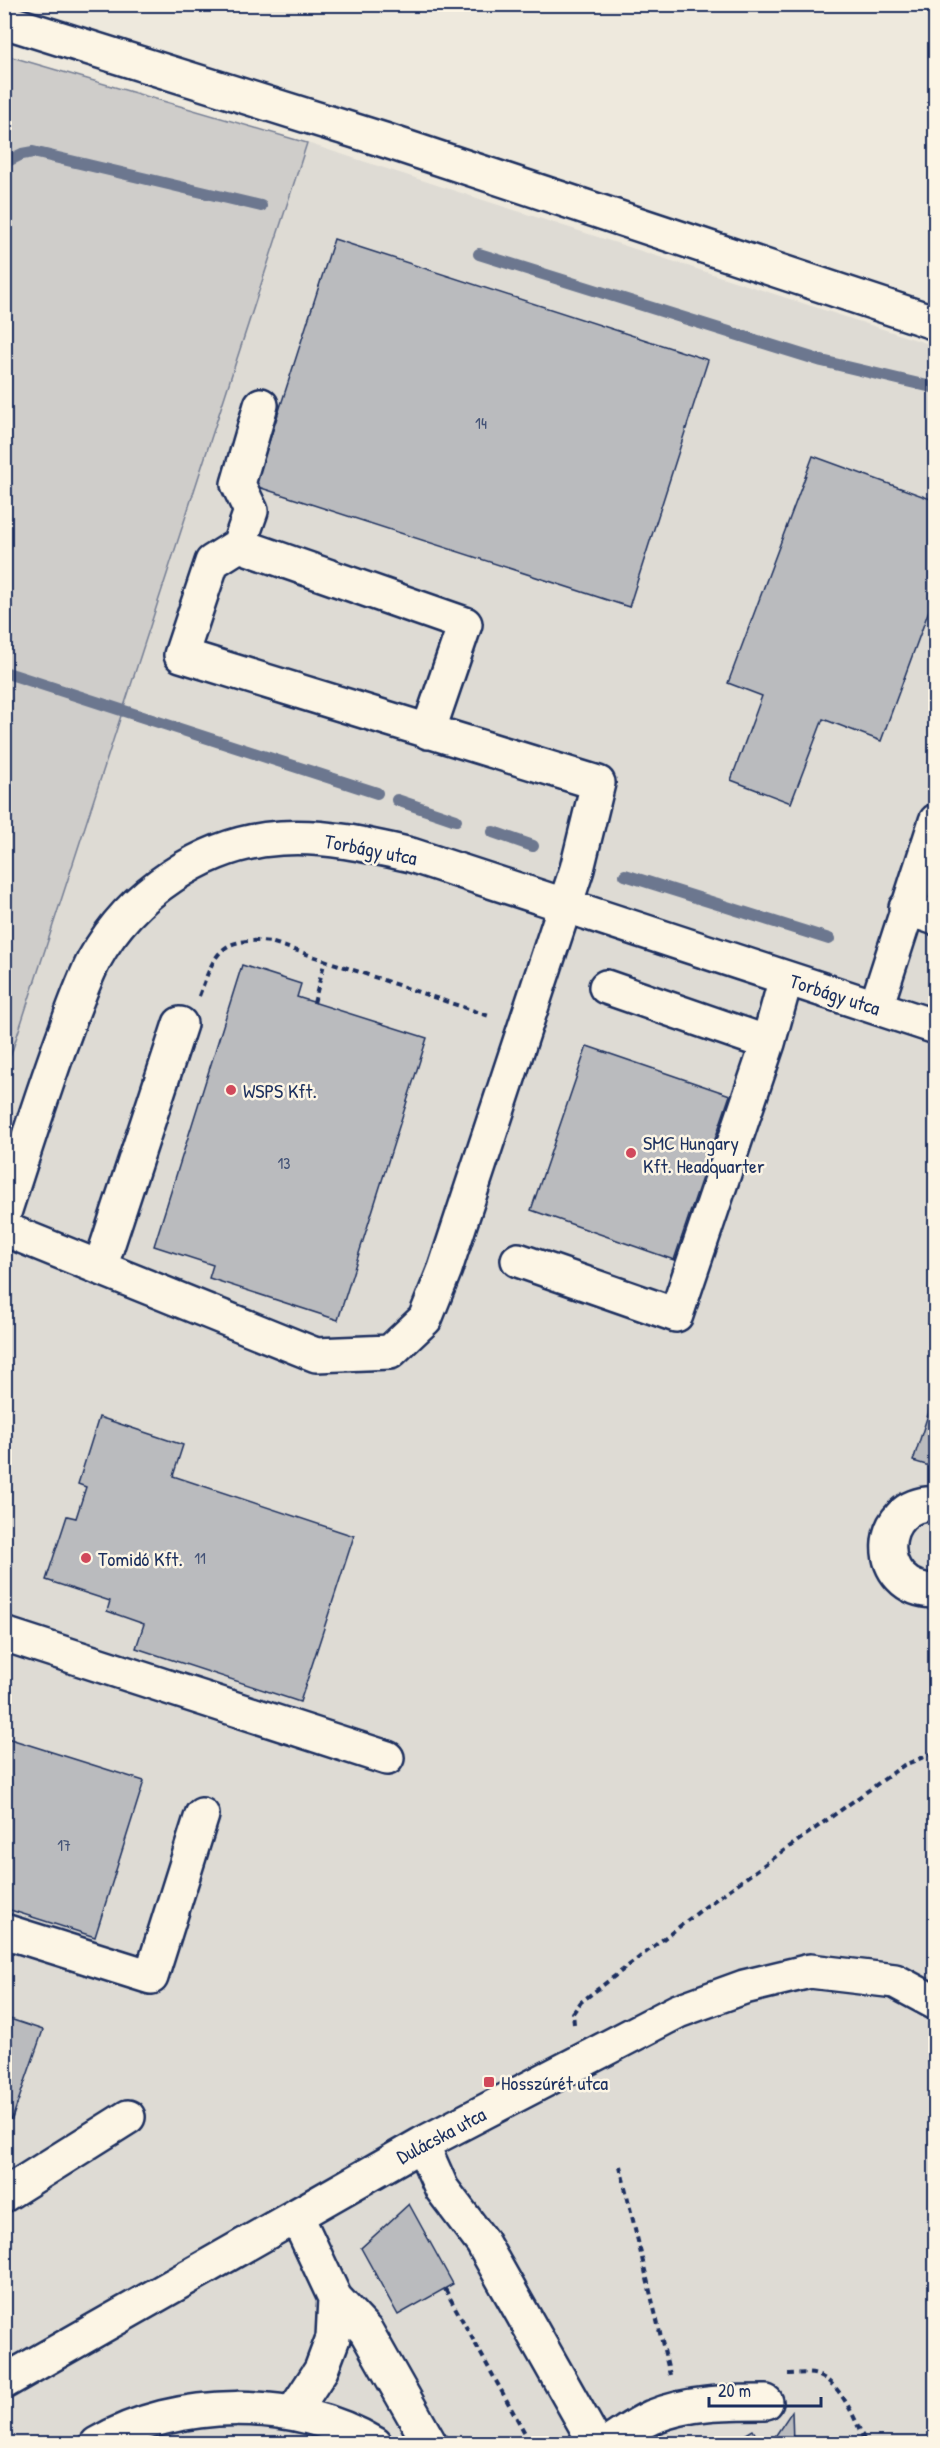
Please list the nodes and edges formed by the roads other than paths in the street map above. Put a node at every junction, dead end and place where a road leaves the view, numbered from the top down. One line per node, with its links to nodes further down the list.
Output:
1 (4, 21): 2 (street)
2 (936, 323)
3 (261, 405): 4 (street)
4 (239, 545): 5 (street); 5 (street)
5 (428, 732): 7 (street)
6 (936, 821): 8 (street)
7 (565, 905): 9 (street, Torbágy utca); 15 (street, Torbágy utca); 18 (street)
8 (921, 913): 11 (street)
9 (786, 978): 11 (street, Torbágy utca); 14 (street)
10 (606, 987): 14 (street)
11 (876, 1007): 13 (street, Torbágy utca)
12 (180, 1024): 18 (street)
13 (936, 1027)
14 (768, 1043): 17 (street)
15 (4, 1213)
16 (4, 1229): 18 (street)
17 (518, 1260)
18 (100, 1268)
19 (936, 1504): 20 (street)
20 (936, 1591)
21 (4, 1634): 22 (street)
22 (387, 1758)
23 (202, 1815): 24 (street)
24 (4, 1931)
25 (936, 2003): 27 (street, Dulácska utca)
26 (128, 2117): 28 (street)
27 (422, 2144): 29 (street, Dulácska utca); 37 (street)
28 (4, 2195)
29 (297, 2217): 30 (street); 31 (street, Dulácska utca)
30 (335, 2298): 33 (street); 36 (street)
31 (4, 2382)
32 (766, 2402): 38 (street)
33 (293, 2413): 34 (street); 35 (street)
34 (97, 2444)
35 (375, 2444)
36 (430, 2444)
37 (596, 2444)
38 (608, 2444)

